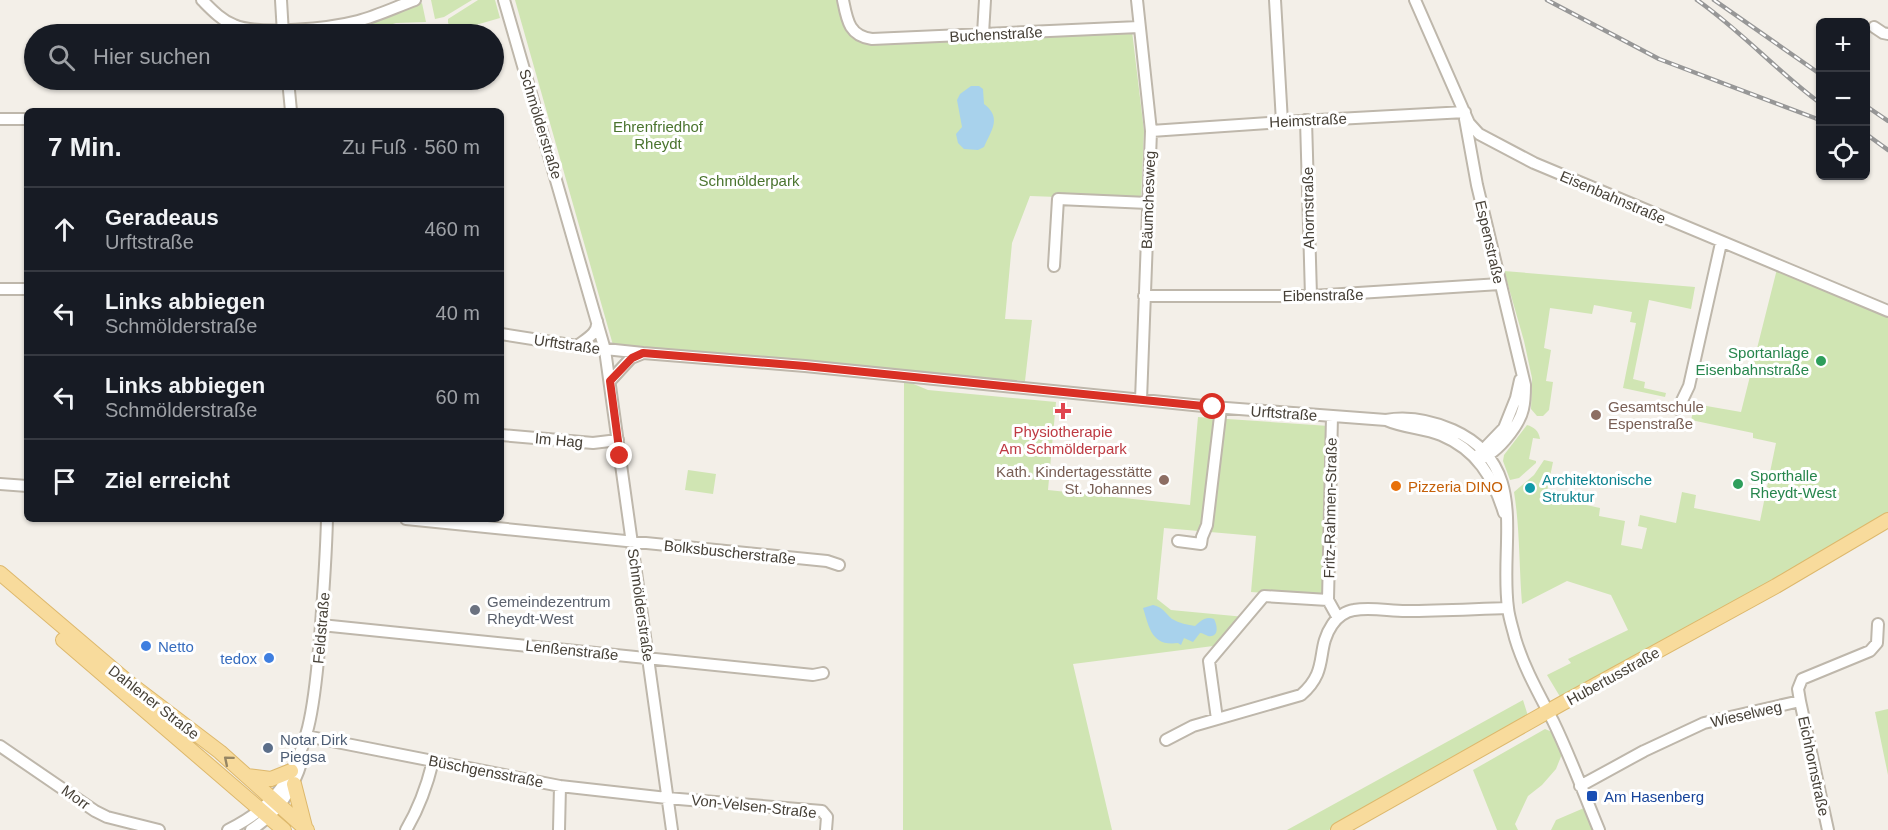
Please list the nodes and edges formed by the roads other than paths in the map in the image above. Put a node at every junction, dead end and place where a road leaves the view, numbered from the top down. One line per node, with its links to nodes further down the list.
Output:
1 (201, 0): 10 (street)
2 (281, 0): 11 (street)
3 (415, 0): 12 (street)
4 (504, 0): 34 (street, Schmölderstraße)
5 (843, 0): 15 (street, Buchenstraße)
6 (985, 0): 15 (street)
7 (1137, 0): 13 (street, Bäumchesweg)
8 (1275, 0): 23 (street)
9 (1415, 0): 19 (street, Eisenbahnstraße)
10 (231, 24)
11 (282, 24)
12 (339, 24)
13 (1139, 27): 15 (street, Buchenstraße); 24 (street, Bäumchesweg)
14 (1874, 27): 16 (street)
15 (983, 34)
16 (1888, 34)
17 (289, 90): 18 (street)
18 (291, 108)
19 (1465, 112): 22 (street, Heimstraße); 26 (street, Eisenbahnstraße); 28 (street, Espenstraße)
20 (0, 119): 21 (street)
21 (24, 119)
22 (1306, 120): 23 (street, Heimstraße); 32 (street, Ahornstraße)
23 (1282, 122): 24 (street, Heimstraße)
24 (1151, 131): 25 (street, Bäumchesweg)
25 (1148, 203): 27 (street); 31 (street, Bäumchesweg)
26 (1721, 243): 33 (street, Eisenbahnstraße); 42 (street)
27 (1054, 266)
28 (1500, 284): 32 (street, Eibenstraße); 46 (street, Espenstraße)
29 (0, 289): 30 (street)
30 (24, 289)
31 (1144, 296): 32 (street, Eibenstraße); 40 (street, Bäumchesweg)
32 (1311, 296)
33 (1888, 311)
34 (597, 317): 36 (street); 37 (street, Schmölderstraße)
35 (504, 334): 36 (street, Urftstraße)
36 (577, 346): 37 (street, Urftstraße)
37 (605, 350): 38 (street, Urftstraße); 39 (street, Schmölderstraße)
38 (643, 353): 39 (street); 40 (street, Urftstraße)
39 (610, 381): 45 (street, Schmölderstraße)
40 (1141, 400): 41 (street, Urftstraße)
41 (1221, 408): 43 (street, Urftstraße); 53 (street)
42 (1678, 409)
43 (1332, 416): 46 (street, Urftstraße); 57 (street, Fritz-Rahmen-Straße)
44 (504, 435): 45 (street, Im Hag)
45 (618, 440): 52 (street, Schmölderstraße)
46 (1482, 455): 58 (street, Urftstraße)
47 (0, 484): 48 (street)
48 (24, 486)
49 (1888, 520): 65 (main road, Hubertusstraße)
50 (327, 522): 61 (street, Feldstraße)
51 (435, 522): 52 (street, Bolksbuscherstraße)
52 (632, 542): 54 (street, Bolksbuscherstraße); 62 (street, Schmölderstraße)
53 (1178, 542)
54 (840, 565)
55 (0, 573): 71 (main road, Dahlener Straße, one-way to 55)
56 (0, 585): 77 (main road, Dahlener Straße)
57 (1328, 600): 59 (street, Fritz-Rahmen-Straße); 66 (street, Fritz-Rahmen-Straße)
58 (1508, 608): 59 (street); 65 (street, Urftstraße)
59 (1338, 618): 66 (street)
60 (1878, 624): 64 (street, Wieselweg)
61 (321, 625): 62 (street, Lenßenstraße); 67 (street, Feldstraße)
62 (649, 658): 63 (street, Lenßenstraße); 75 (street, Schmölderstraße)
63 (823, 673)
64 (1800, 701): 74 (street, Wieselweg); 89 (street, Eichhornstraße)
65 (1547, 712): 74 (street); 87 (main road, Hubertusstraße)
66 (1217, 719): 68 (street)
67 (306, 736): 70 (street, Büschgensstraße); 72 (street, Feldstraße)
68 (1166, 740)
69 (0, 746): 79 (street, Morr)
70 (433, 761): 73 (street, Büschgensstraße); 83 (street)
71 (247, 776): 72 (main road); 76 (main road, Dahlener Straße)
72 (293, 778): 76 (street, Feldstraße); 78 (main road)
73 (560, 786): 75 (street, Büschgensstraße); 84 (street)
74 (1580, 786): 88 (street)
75 (667, 798): 85 (street, Schmölderstraße); 86 (street, Von-Velsen-Straße)
76 (276, 801): 77 (street); 78 (main road, Dahlener Straße)
77 (265, 812): 80 (street); 81 (street); 82 (main road, Dahlener Straße)
78 (307, 829)
79 (159, 830)
80 (228, 830)
81 (251, 830)
82 (284, 830)
83 (406, 830)
84 (559, 830)
85 (672, 830)
86 (826, 830)
87 (1338, 830)
88 (1599, 830)
89 (1828, 830)

